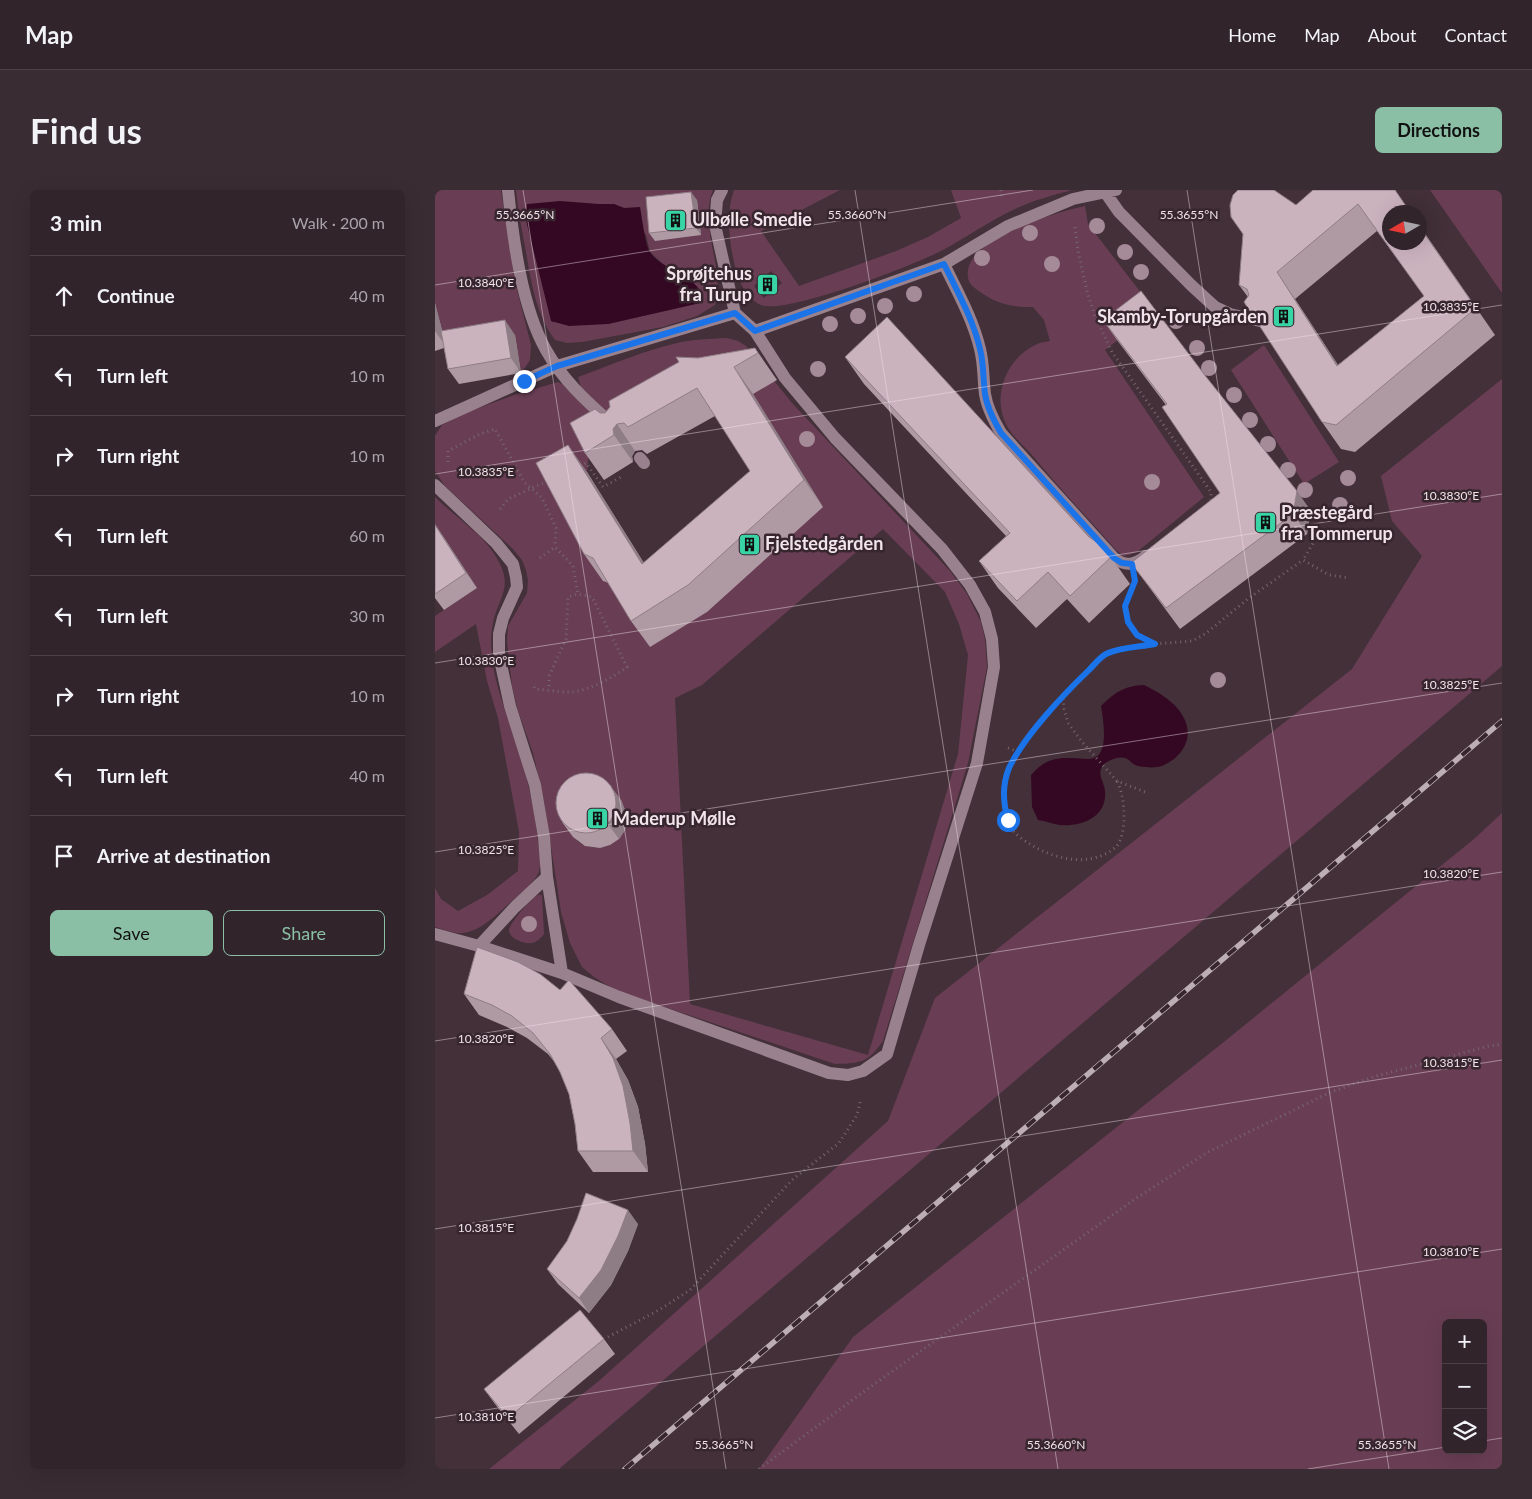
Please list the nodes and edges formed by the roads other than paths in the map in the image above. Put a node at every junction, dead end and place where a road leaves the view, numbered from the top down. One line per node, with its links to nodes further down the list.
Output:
1 (509, 190): 8 (street)
2 (722, 190): 5 (street)
3 (1111, 191): 4 (street); 6 (street)
4 (944, 264): 7 (street); 12 (street)
5 (735, 313): 7 (street); 8 (street)
6 (1260, 321)
7 (755, 331): 16 (street)
8 (557, 366): 9 (street); 10 (street)
9 (435, 421)
10 (621, 432)
11 (435, 485): 13 (street)
12 (1156, 548)
13 (547, 877): 15 (street); 16 (street)
14 (435, 934): 15 (street)
15 (479, 946): 16 (street)
16 (562, 973)

